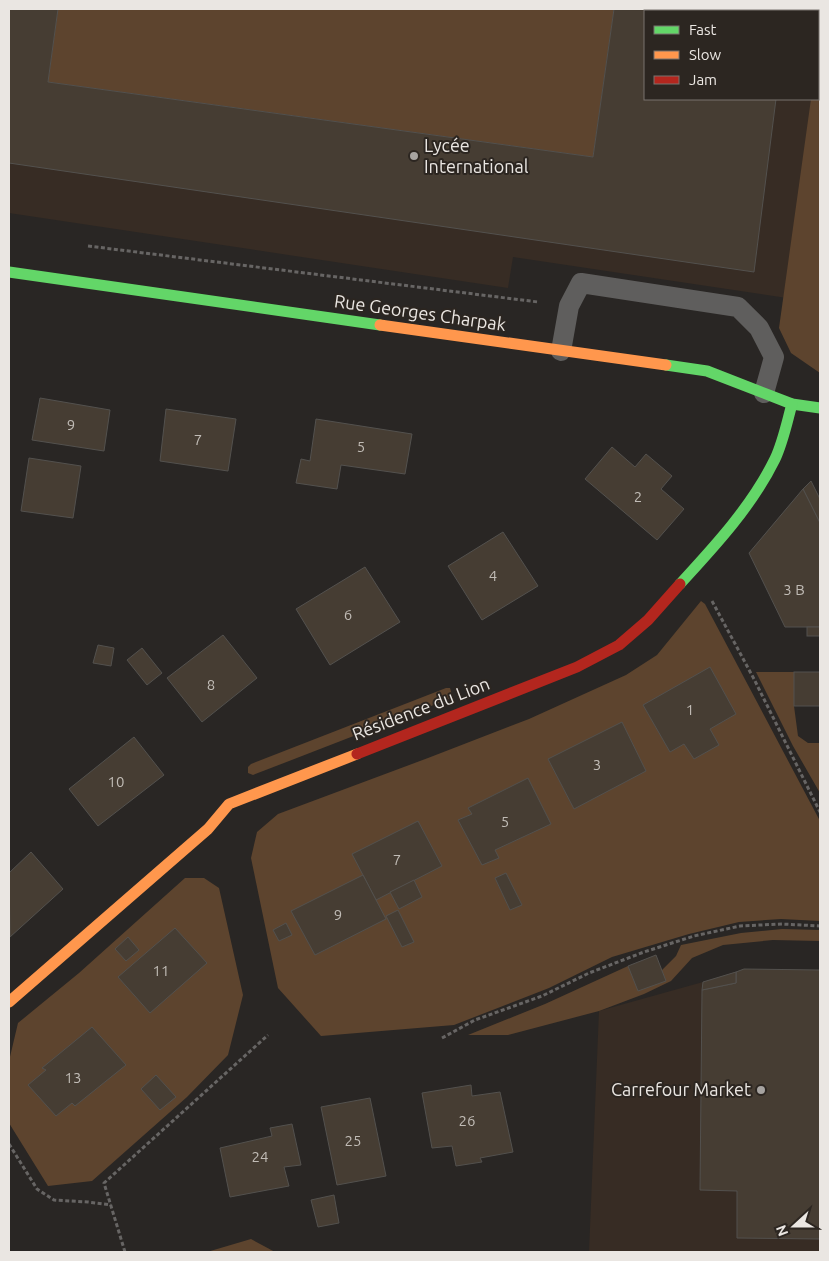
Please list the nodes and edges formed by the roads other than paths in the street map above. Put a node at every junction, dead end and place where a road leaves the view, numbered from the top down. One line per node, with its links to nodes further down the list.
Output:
1 (9, 272): 2 (street, Rue Georges Charpak)
2 (561, 351): 3 (street, Rue Georges Charpak); 3 (lane)
3 (764, 393): 4 (street, Rue Georges Charpak)
4 (792, 404): 5 (street, Rue Georges Charpak); 6 (street, Résidence du Lion)
5 (820, 408)
6 (9, 1002)

